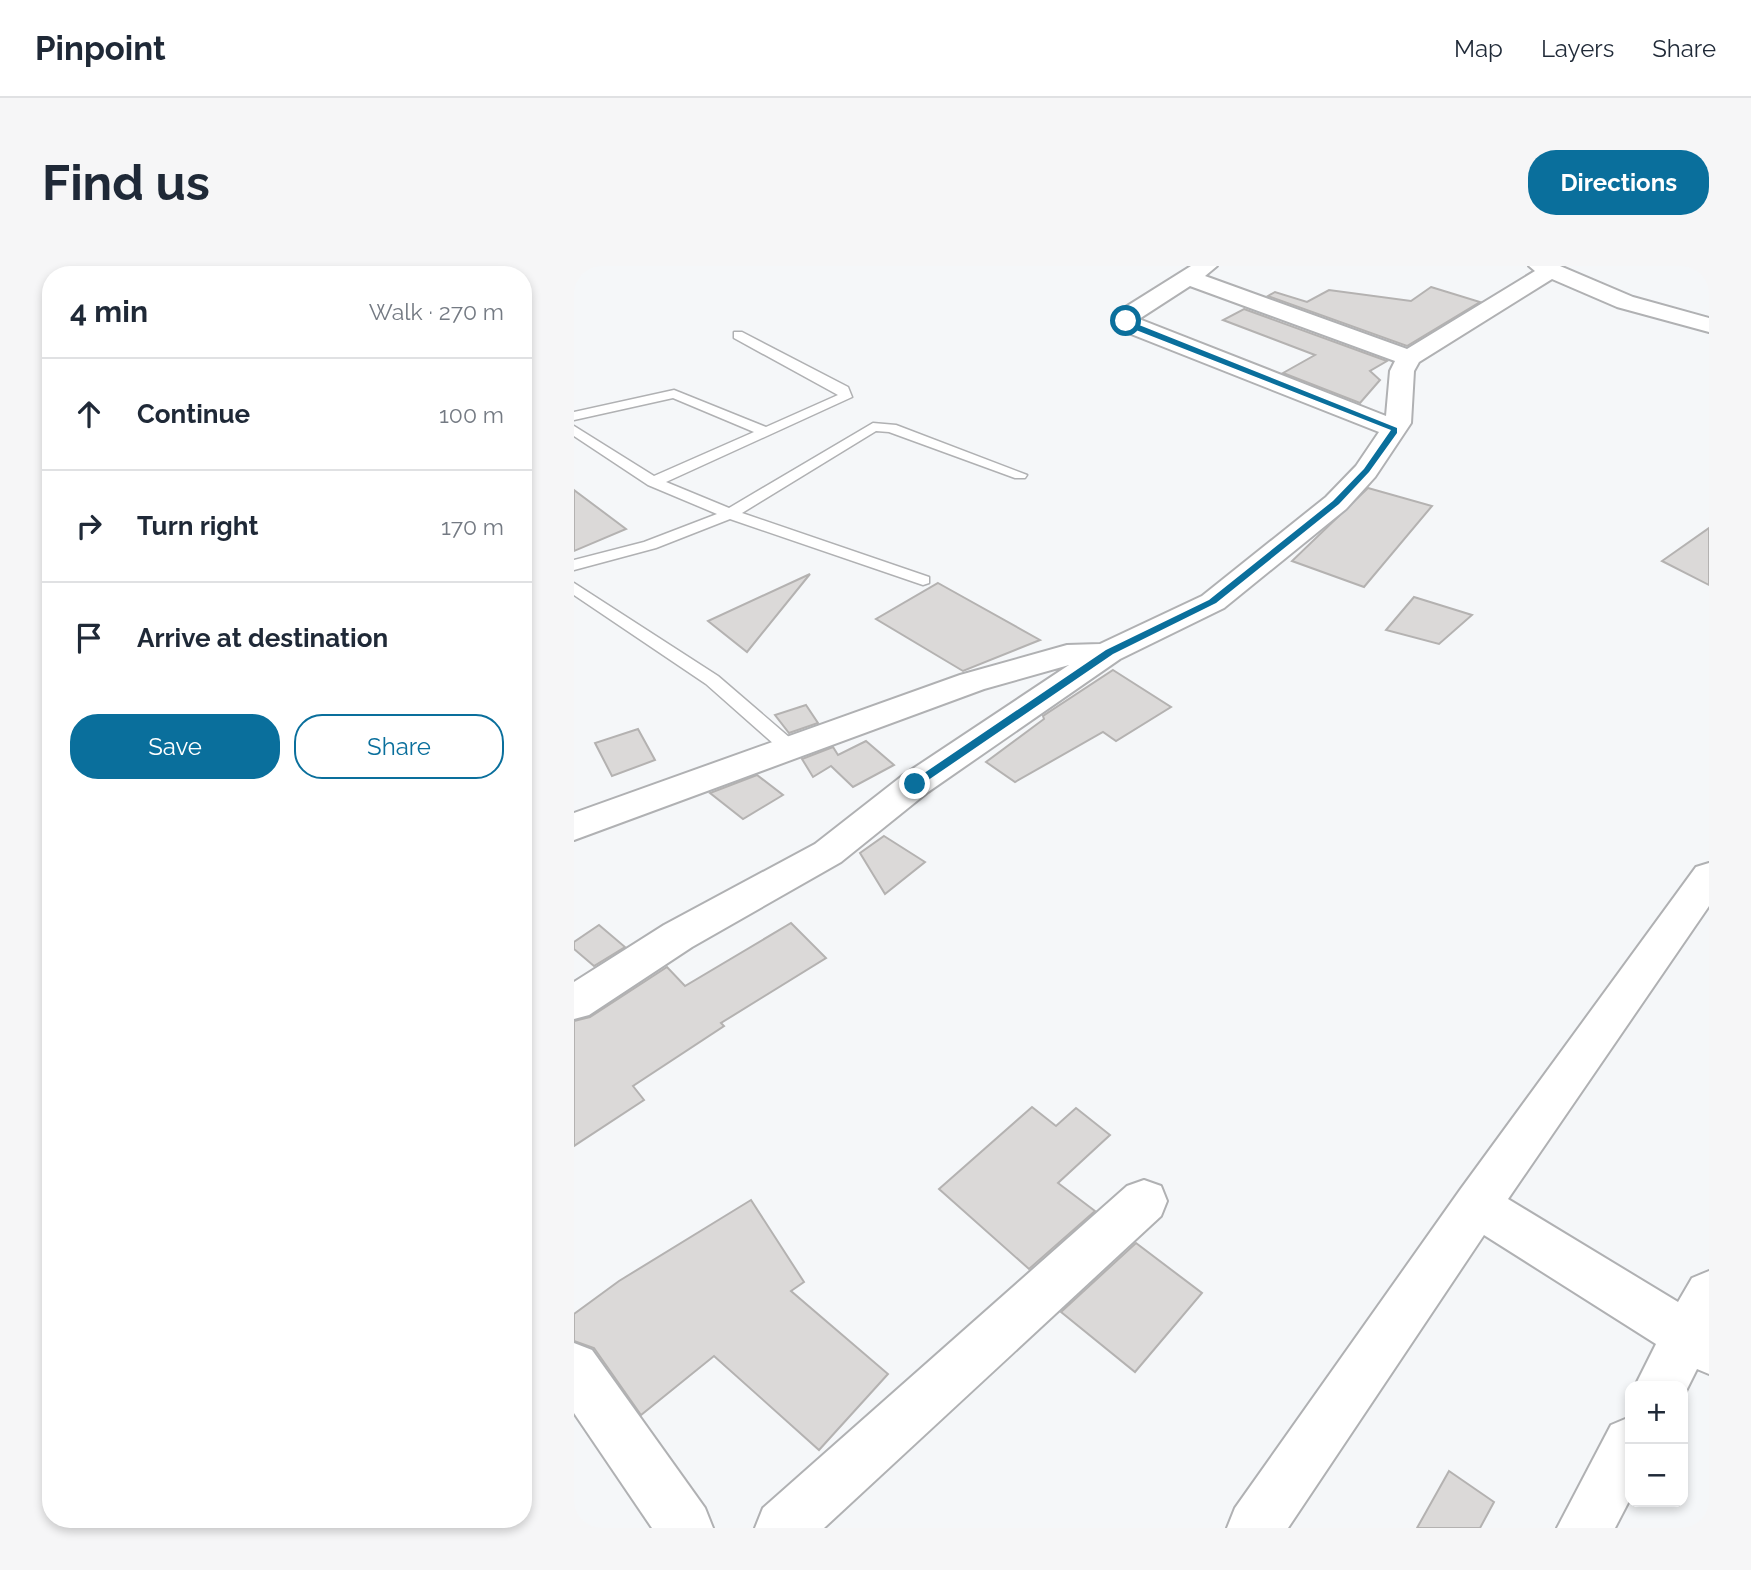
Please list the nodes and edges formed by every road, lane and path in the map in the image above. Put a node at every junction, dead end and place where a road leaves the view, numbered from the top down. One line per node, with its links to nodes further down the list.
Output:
1 (1546, 268): 3 (street); 5 (street)
2 (1196, 272): 5 (street); 7 (street)
3 (1709, 325)
4 (738, 335): 9 (lane)
5 (1409, 358): 7 (street)
6 (574, 416): 9 (lane)
7 (1395, 429): 16 (street)
8 (574, 430): 11 (lane)
9 (767, 432): 11 (lane)
10 (1020, 475): 12 (lane)
11 (653, 482): 12 (lane)
12 (730, 514): 13 (lane); 14 (lane)
13 (574, 565)
14 (923, 580)
15 (574, 587): 17 (lane)
16 (1109, 652): 17 (street); 20 (street)
17 (790, 748): 18 (street)
18 (574, 827)
19 (1709, 877): 22 (street)
20 (574, 1003)
21 (1144, 1201): 28 (street)
22 (1477, 1205): 23 (street); 29 (street)
23 (1702, 1326): 25 (street)
24 (574, 1368): 27 (street)
25 (1664, 1381)
26 (1625, 1453): 30 (street)
27 (685, 1528)
28 (783, 1528)
29 (1255, 1528)
30 (1585, 1528)

